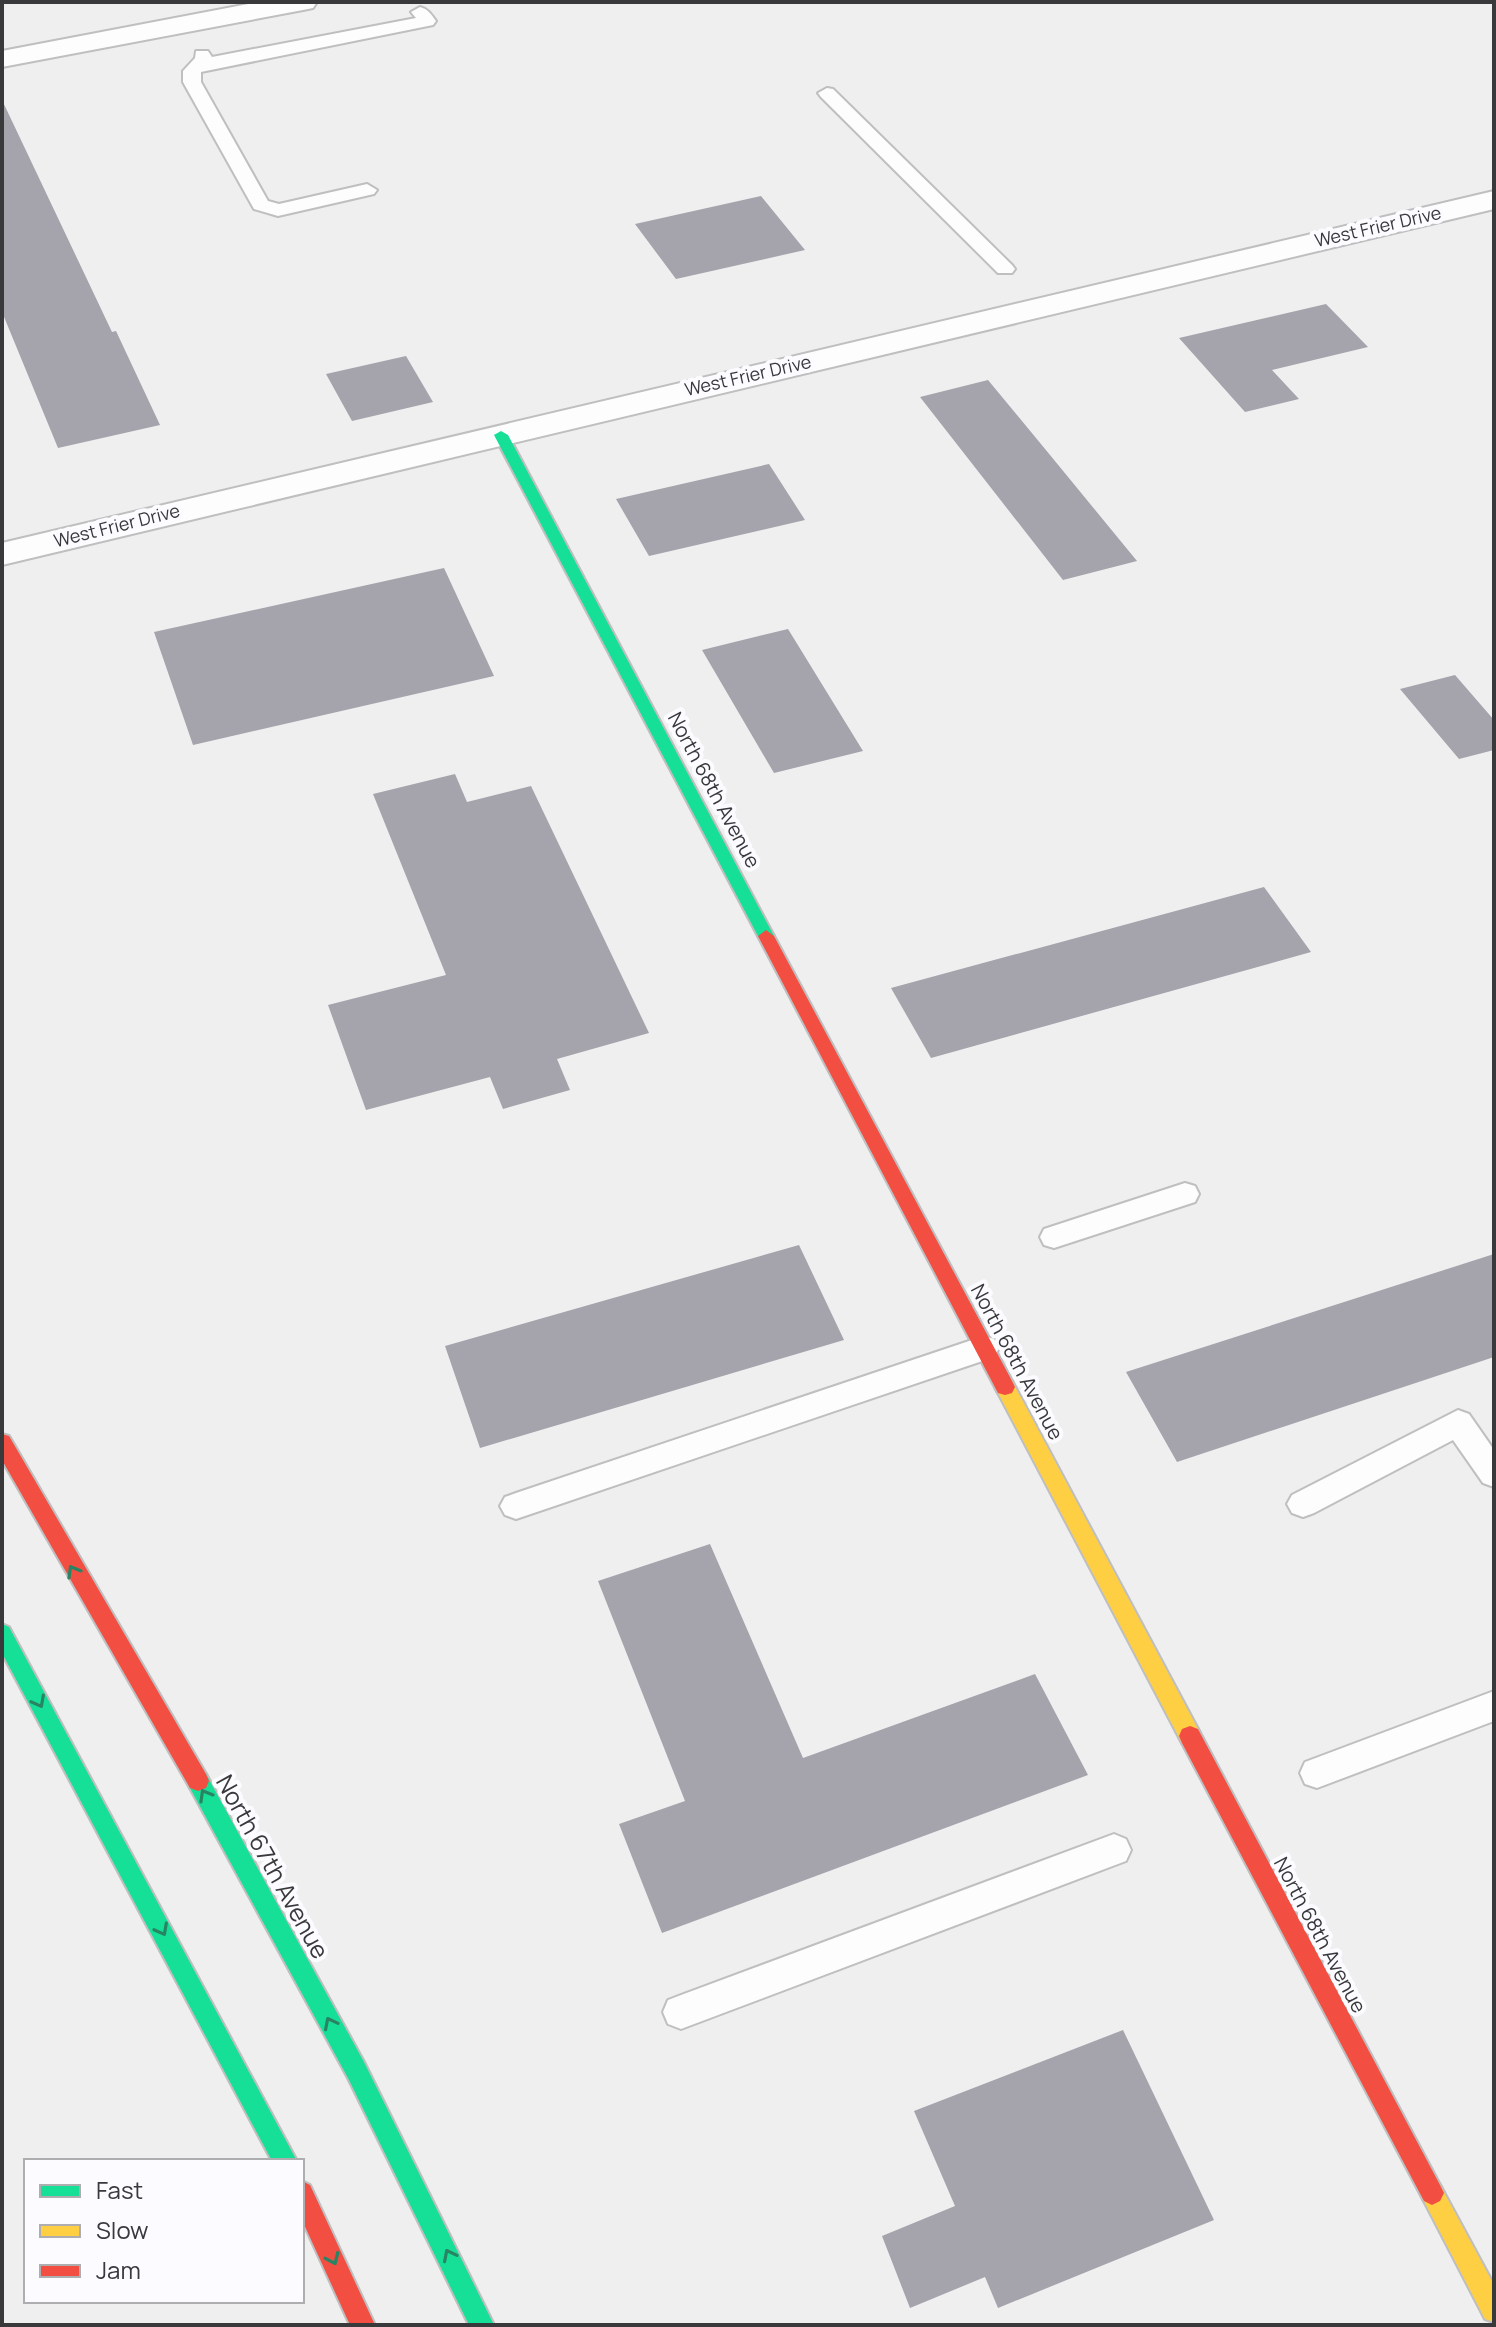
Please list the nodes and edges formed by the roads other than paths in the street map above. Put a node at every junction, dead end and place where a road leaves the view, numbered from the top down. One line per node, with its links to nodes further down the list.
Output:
1 (303, 2): 3 (street)
2 (420, 12): 5 (lane)
3 (2, 59)
4 (827, 93): 7 (lane)
5 (367, 190)
6 (1494, 200): 8 (street, West Frier Drive)
7 (1005, 269)
8 (501, 435): 9 (street, West Frier Drive); 12 (street, North 68th Avenue)
9 (2, 554)
10 (1185, 1194): 11 (lane)
11 (1054, 1237)
12 (984, 1348): 16 (lane); 24 (street, North 68th Avenue)
13 (2, 1442): 26 (street, North 67th Avenue, one-way to 13)
14 (1494, 1474): 15 (lane)
15 (1303, 1504)
16 (516, 1506)
17 (2, 1633): 22 (street, one-way to 22)
18 (1494, 1706): 19 (lane)
19 (1317, 1773)
20 (1114, 1850): 21 (lane)
21 (681, 2012)
22 (284, 2159)
23 (304, 2197): 25 (street, one-way to 25)
24 (1494, 2310)
25 (363, 2325)
26 (482, 2325)

